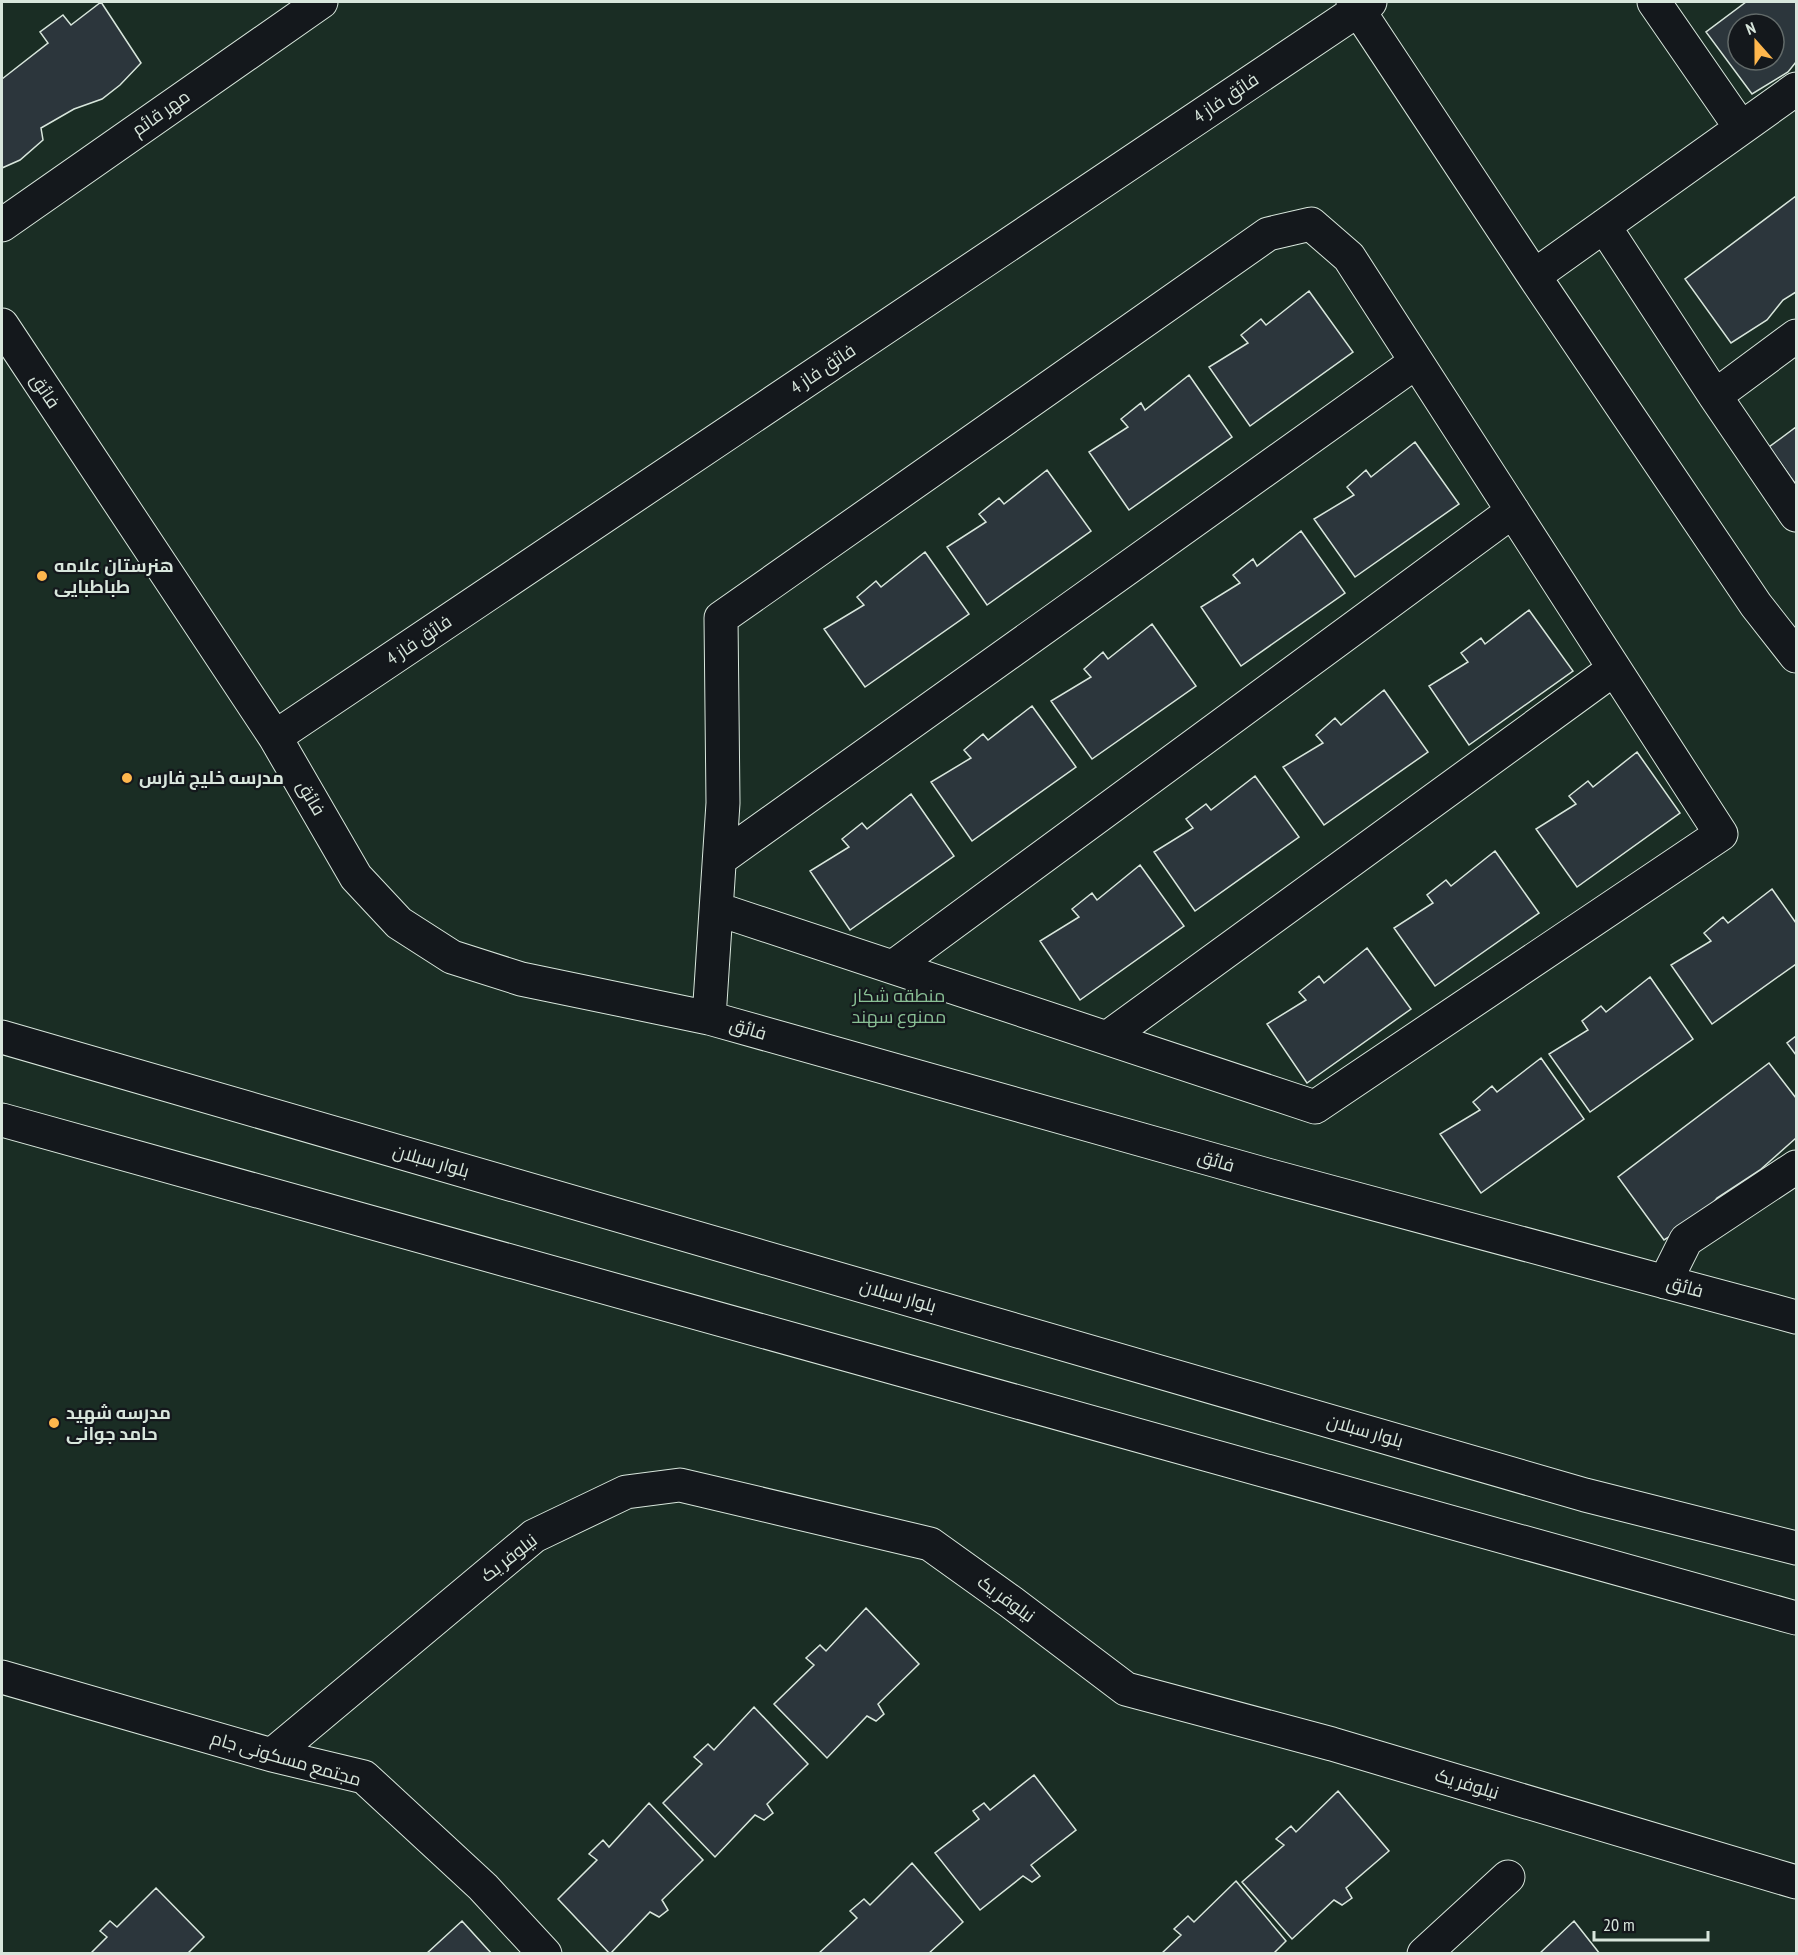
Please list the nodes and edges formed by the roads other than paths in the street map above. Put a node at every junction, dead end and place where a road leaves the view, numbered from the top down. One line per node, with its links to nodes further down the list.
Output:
1 (321, 2): 6 (street, مهر قائم)
2 (1654, 2): 5 (street)
3 (1360, 4): 8 (street); 17 (street, فائق فاز 4)
4 (1797, 89): 5 (street)
5 (1741, 128): 7 (street)
6 (2, 225)
7 (1604, 226): 8 (street); 12 (street)
8 (1534, 276): 15 (street)
9 (2, 325): 17 (street, فائق)
10 (1797, 336): 12 (street)
11 (1416, 362): 13 (street); 18 (street); 18 (street)
12 (1715, 396): 14 (street)
13 (1513, 511): 16 (street); 20 (street)
14 (1797, 515)
15 (1797, 656)
16 (1614, 669): 23 (street); 23 (street)
17 (275, 737): 21 (street, فائق)
18 (720, 859): 19 (street)
19 (717, 909): 20 (street); 21 (street)
20 (893, 967): 23 (street)
21 (709, 1018): 26 (street, فائق)
22 (2, 1037): 28 (street, بلوار سبلان)
23 (1107, 1038)
24 (2, 1120): 29 (street)
25 (1795, 1171): 26 (street)
26 (1665, 1282): 27 (street, فائق)
27 (1797, 1317)
28 (1797, 1548)
29 (1797, 1618)
30 (2, 1677): 31 (street, مجتمع مسکونی جام)
31 (272, 1755): 33 (street, نیلوفر یک); 34 (street, مجتمع مسکونی جام)
32 (1508, 1878): 35 (street)
33 (1797, 1882)
34 (545, 1953)
35 (1424, 1953)

